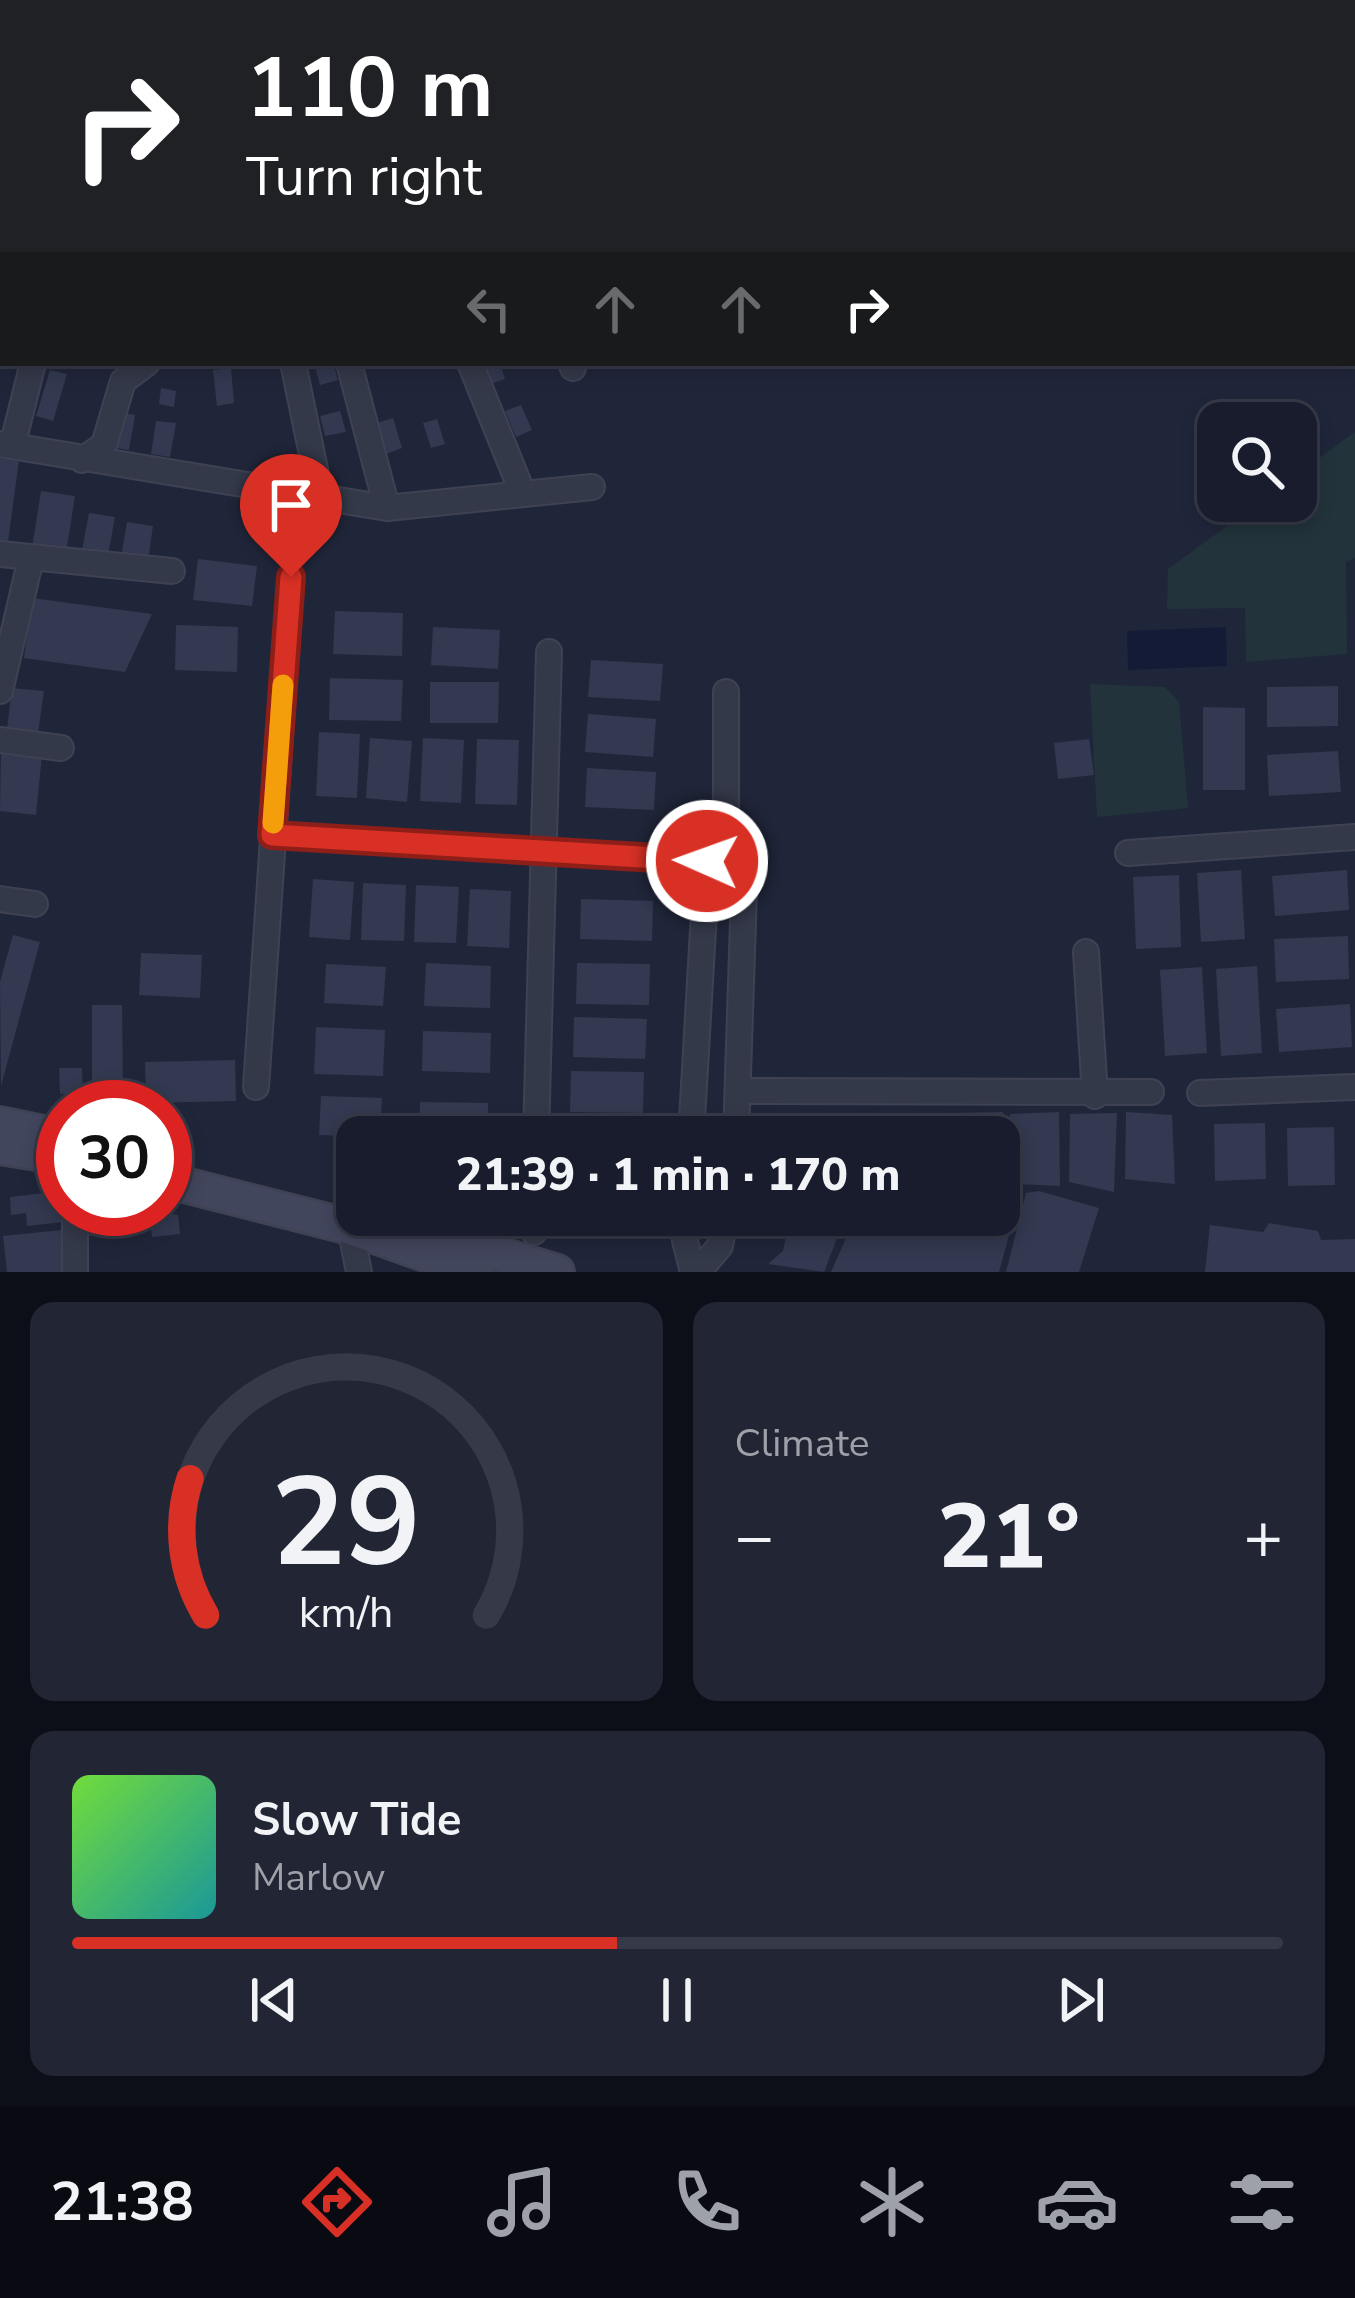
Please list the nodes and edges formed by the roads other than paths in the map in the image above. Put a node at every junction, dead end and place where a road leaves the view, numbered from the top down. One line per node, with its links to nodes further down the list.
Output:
1 (32, 366): 6 (street)
2 (143, 366): 7 (street)
3 (294, 366): 10 (street)
4 (350, 366): 11 (street)
5 (471, 366): 9 (street)
6 (6, 444): 7 (street)
7 (82, 460): 10 (street)
8 (592, 487): 9 (street)
9 (523, 494): 11 (street)
10 (321, 498): 11 (street)
11 (387, 508)
12 (0, 554): 13 (street)
13 (31, 558): 14 (street); 17 (street)
14 (172, 571)
15 (291, 577): 21 (street)
16 (549, 652): 25 (street)
17 (0, 692)
18 (726, 692): 24 (street)
19 (0, 740): 20 (street)
20 (61, 748)
21 (272, 835): 25 (street); 29 (street)
22 (1355, 837): 23 (street)
23 (1128, 853)
24 (716, 854): 25 (street); 31 (street); 36 (street)
25 (543, 855): 35 (street)
26 (0, 899): 27 (street)
27 (35, 904)
28 (1086, 952): 34 (street)
29 (256, 1087)
30 (1355, 1087): 33 (street)
31 (742, 1091): 34 (street); 37 (street)
32 (1151, 1092): 34 (street)
33 (1200, 1094)
34 (1095, 1096)
35 (537, 1116)
36 (693, 1116)
37 (739, 1116)
38 (0, 1124): 39 (main road)
39 (36, 1131)
40 (0, 1148): 41 (main road)
41 (36, 1154)
42 (192, 1170): 44 (main road)
43 (192, 1185): 45 (main road)
44 (336, 1211)
45 (336, 1213)
46 (75, 1236): 52 (street)
47 (359, 1236): 53 (street)
48 (398, 1236): 54 (main road)
49 (425, 1236): 55 (main road)
50 (685, 1236): 56 (street)
51 (722, 1236): 56 (street)
52 (75, 1272)
53 (359, 1272)
54 (475, 1272)
55 (557, 1272)
56 (696, 1272)

